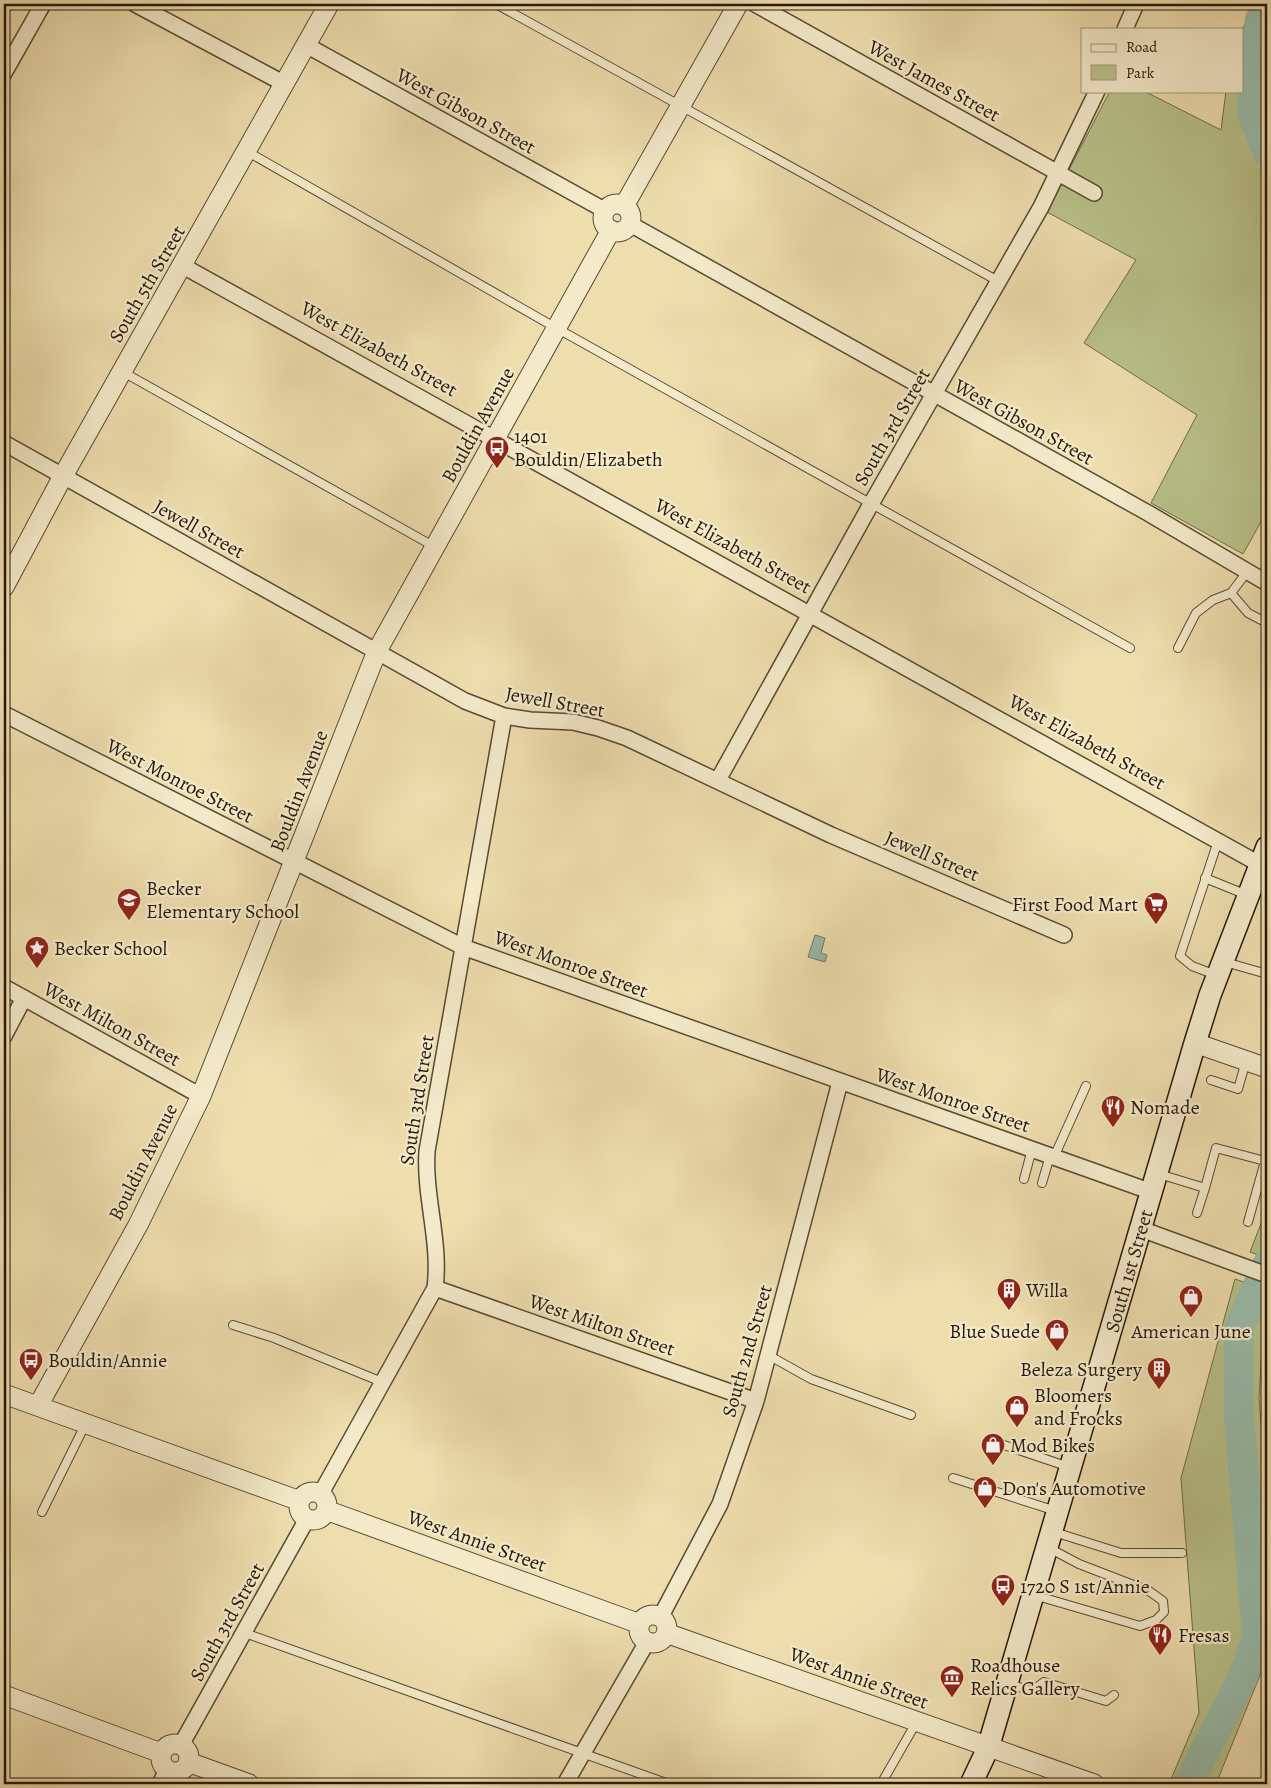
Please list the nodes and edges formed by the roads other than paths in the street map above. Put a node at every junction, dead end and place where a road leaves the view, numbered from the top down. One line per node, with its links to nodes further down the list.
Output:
1 (43, 4): 10 (street)
2 (135, 4): 11 (street)
3 (329, 4): 9 (street, South 5th Street)
4 (496, 4): 13 (lane)
5 (738, 4): 13 (street)
6 (755, 4): 15 (street, West James Street)
7 (1136, 4): 8 (street)
8 (1125, 28)
9 (306, 45): 11 (street, South 5th Street); 18 (street, West Gibson Street)
10 (4, 73)
11 (285, 84): 14 (street, South 5th Street)
12 (1097, 92): 15 (street, South 3rd Street)
13 (681, 107): 17 (street); 22 (lane)
14 (248, 152): 21 (street, South 5th Street); 23 (lane)
15 (1058, 173): 16 (street, West James Street); 22 (street, South 3rd Street)
16 (1094, 194)
17 (624, 206): 18 (street); 19 (street)
18 (606, 211): 20 (street)
19 (630, 224): 20 (street); 25 (street, West Gibson Street)
20 (611, 230): 23 (street, Bouldin Avenue)
21 (183, 266): 24 (street, South 5th Street); 26 (street, West Elizabeth Street)
22 (998, 281): 25 (street, South 3rd Street)
23 (558, 329): 26 (street, Bouldin Avenue); 29 (lane)
24 (123, 372): 28 (street, South 5th Street); 30 (lane)
25 (933, 395): 29 (street, South 3rd Street); 31 (street, West Gibson Street)
26 (496, 440): 30 (street, Bouldin Avenue); 35 (street, West Elizabeth Street)
27 (4, 443): 28 (street, Jewell Street)
28 (63, 476): 33 (street, South 5th Street); 39 (street, Jewell Street)
29 (871, 504): 35 (street, South 3rd Street); 37 (lane)
30 (436, 547): 39 (street, Bouldin Avenue)
31 (1247, 572): 32 (street, West Gibson Street); 34 (lane)
32 (1265, 577)
33 (4, 587)
34 (1231, 593): 36 (lane); 38 (lane)
35 (810, 614): 42 (street, South 3rd Street); 43 (street, West Elizabeth Street)
36 (1267, 623)
37 (1130, 648)
38 (1178, 648)
39 (377, 652): 41 (street, Jewell Street); 45 (street, Bouldin Avenue)
40 (4, 714): 45 (street, West Monroe Street)
41 (504, 716): 42 (street, Jewell Street); 49 (street, South 3rd Street)
42 (718, 780): 48 (street, Jewell Street)
43 (1218, 841): 44 (street, West Elizabeth Street); 46 (lane)
44 (1264, 856): 47 (main road, South 1st Street)
45 (295, 863): 49 (street, West Monroe Street); 61 (street, Bouldin Avenue)
46 (1205, 878): 47 (lane); 50 (lane)
47 (1248, 896): 50 (main road, South 1st Street)
48 (1064, 935)
49 (463, 947): 59 (street, West Monroe Street); 72 (street, South 3rd Street)
50 (1220, 968): 51 (lane); 55 (main road, South 1st Street)
51 (1267, 974)
52 (4, 987): 53 (street, West Milton Street)
53 (24, 998): 54 (street); 61 (street, West Milton Street)
54 (4, 1036)
55 (1194, 1043): 56 (street); 66 (main road, South 1st Street)
56 (1246, 1061): 57 (street); 58 (lane)
57 (1267, 1068)
58 (1211, 1080)
59 (840, 1082): 62 (street, West Monroe Street); 74 (street, South 2nd Street)
60 (1086, 1086): 63 (lane)
61 (201, 1096): 78 (street, Bouldin Avenue)
62 (1032, 1150): 63 (street, West Monroe Street); 64 (lane)
63 (1052, 1157): 65 (lane); 66 (street, West Monroe Street)
64 (1024, 1179)
65 (1042, 1183)
66 (1154, 1183): 67 (lane); 70 (main road, South 1st Street)
67 (1204, 1188): 68 (lane); 69 (lane)
68 (1197, 1213)
69 (1248, 1222)
70 (1141, 1229): 71 (street); 82 (main road, South 1st Street)
71 (1267, 1275)
72 (434, 1288): 75 (street, South 3rd Street); 77 (street, West Milton Street)
73 (233, 1325): 75 (lane)
74 (768, 1355): 77 (street, South 2nd Street); 79 (lane)
75 (382, 1382): 84 (street, South 3rd Street)
76 (4, 1394): 78 (street)
77 (756, 1400): 90 (street, South 2nd Street)
78 (38, 1406): 80 (street)
79 (911, 1415)
80 (86, 1423): 85 (street); 86 (lane)
81 (989, 1440): 82 (lane)
82 (1071, 1467): 87 (main road, South 1st Street)
83 (953, 1478): 87 (lane)
84 (323, 1502): 85 (street); 92 (street, West Annie Street)
85 (304, 1510): 91 (street, South 3rd Street)
86 (42, 1512)
87 (1052, 1530): 88 (lane); 89 (main road, South 1st Street); 89 (lane)
88 (1182, 1553)
89 (1033, 1594): 93 (main road, South 1st Street)
90 (663, 1625): 92 (street); 96 (street, West Annie Street)
91 (245, 1633): 97 (street, South 3rd Street); 99 (lane)
92 (643, 1633): 99 (street)
93 (1007, 1683): 95 (lane); 98 (main road, South 1st Street)
94 (4, 1695): 101 (street)
95 (1114, 1695)
96 (916, 1722): 98 (street, West Annie Street); 105 (lane)
97 (181, 1745): 100 (street); 101 (street)
98 (988, 1748): 106 (main road, South 1st Street); 107 (street, West Annie Street)
99 (582, 1753): 103 (street); 104 (lane)
100 (188, 1762): 101 (street); 102 (street)
101 (163, 1769)
102 (250, 1784)
103 (565, 1784)
104 (669, 1784)
105 (882, 1784)
106 (971, 1784)
107 (1094, 1784)

